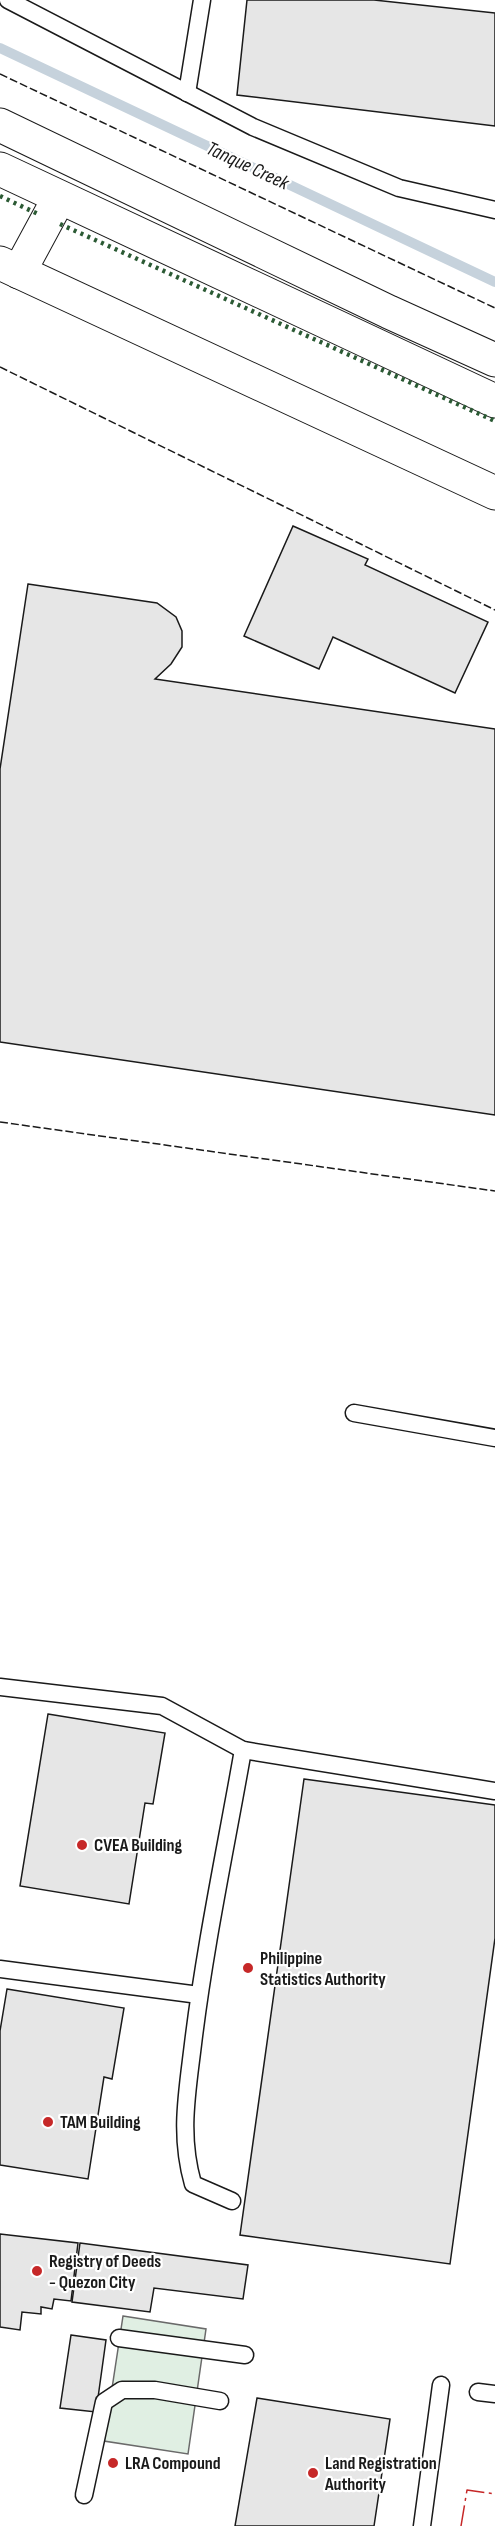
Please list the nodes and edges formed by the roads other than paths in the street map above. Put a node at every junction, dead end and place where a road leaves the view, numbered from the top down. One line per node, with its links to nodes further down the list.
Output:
1 (8, 0): 3 (lane)
2 (201, 0): 3 (lane)
3 (187, 93): 7 (lane)
4 (0, 125): 9 (main road)
5 (0, 169): 6 (main road)
6 (59, 198): 8 (main road); 10 (main road)
7 (495, 210)
8 (9, 268): 11 (main road)
9 (495, 360)
10 (495, 401)
11 (495, 494)
12 (354, 1413): 13 (lane)
13 (495, 1438)
14 (0, 1688): 15 (lane)
15 (243, 1750): 16 (lane); 18 (lane)
16 (495, 1791)
17 (0, 1969): 18 (lane)
18 (199, 1995): 19 (lane)
19 (232, 2201)
20 (119, 2338): 21 (lane)
21 (245, 2355)
22 (441, 2385): 27 (lane)
23 (478, 2392): 24 (lane)
24 (495, 2394)
25 (220, 2401): 26 (lane)
26 (84, 2495)
27 (422, 2526)

